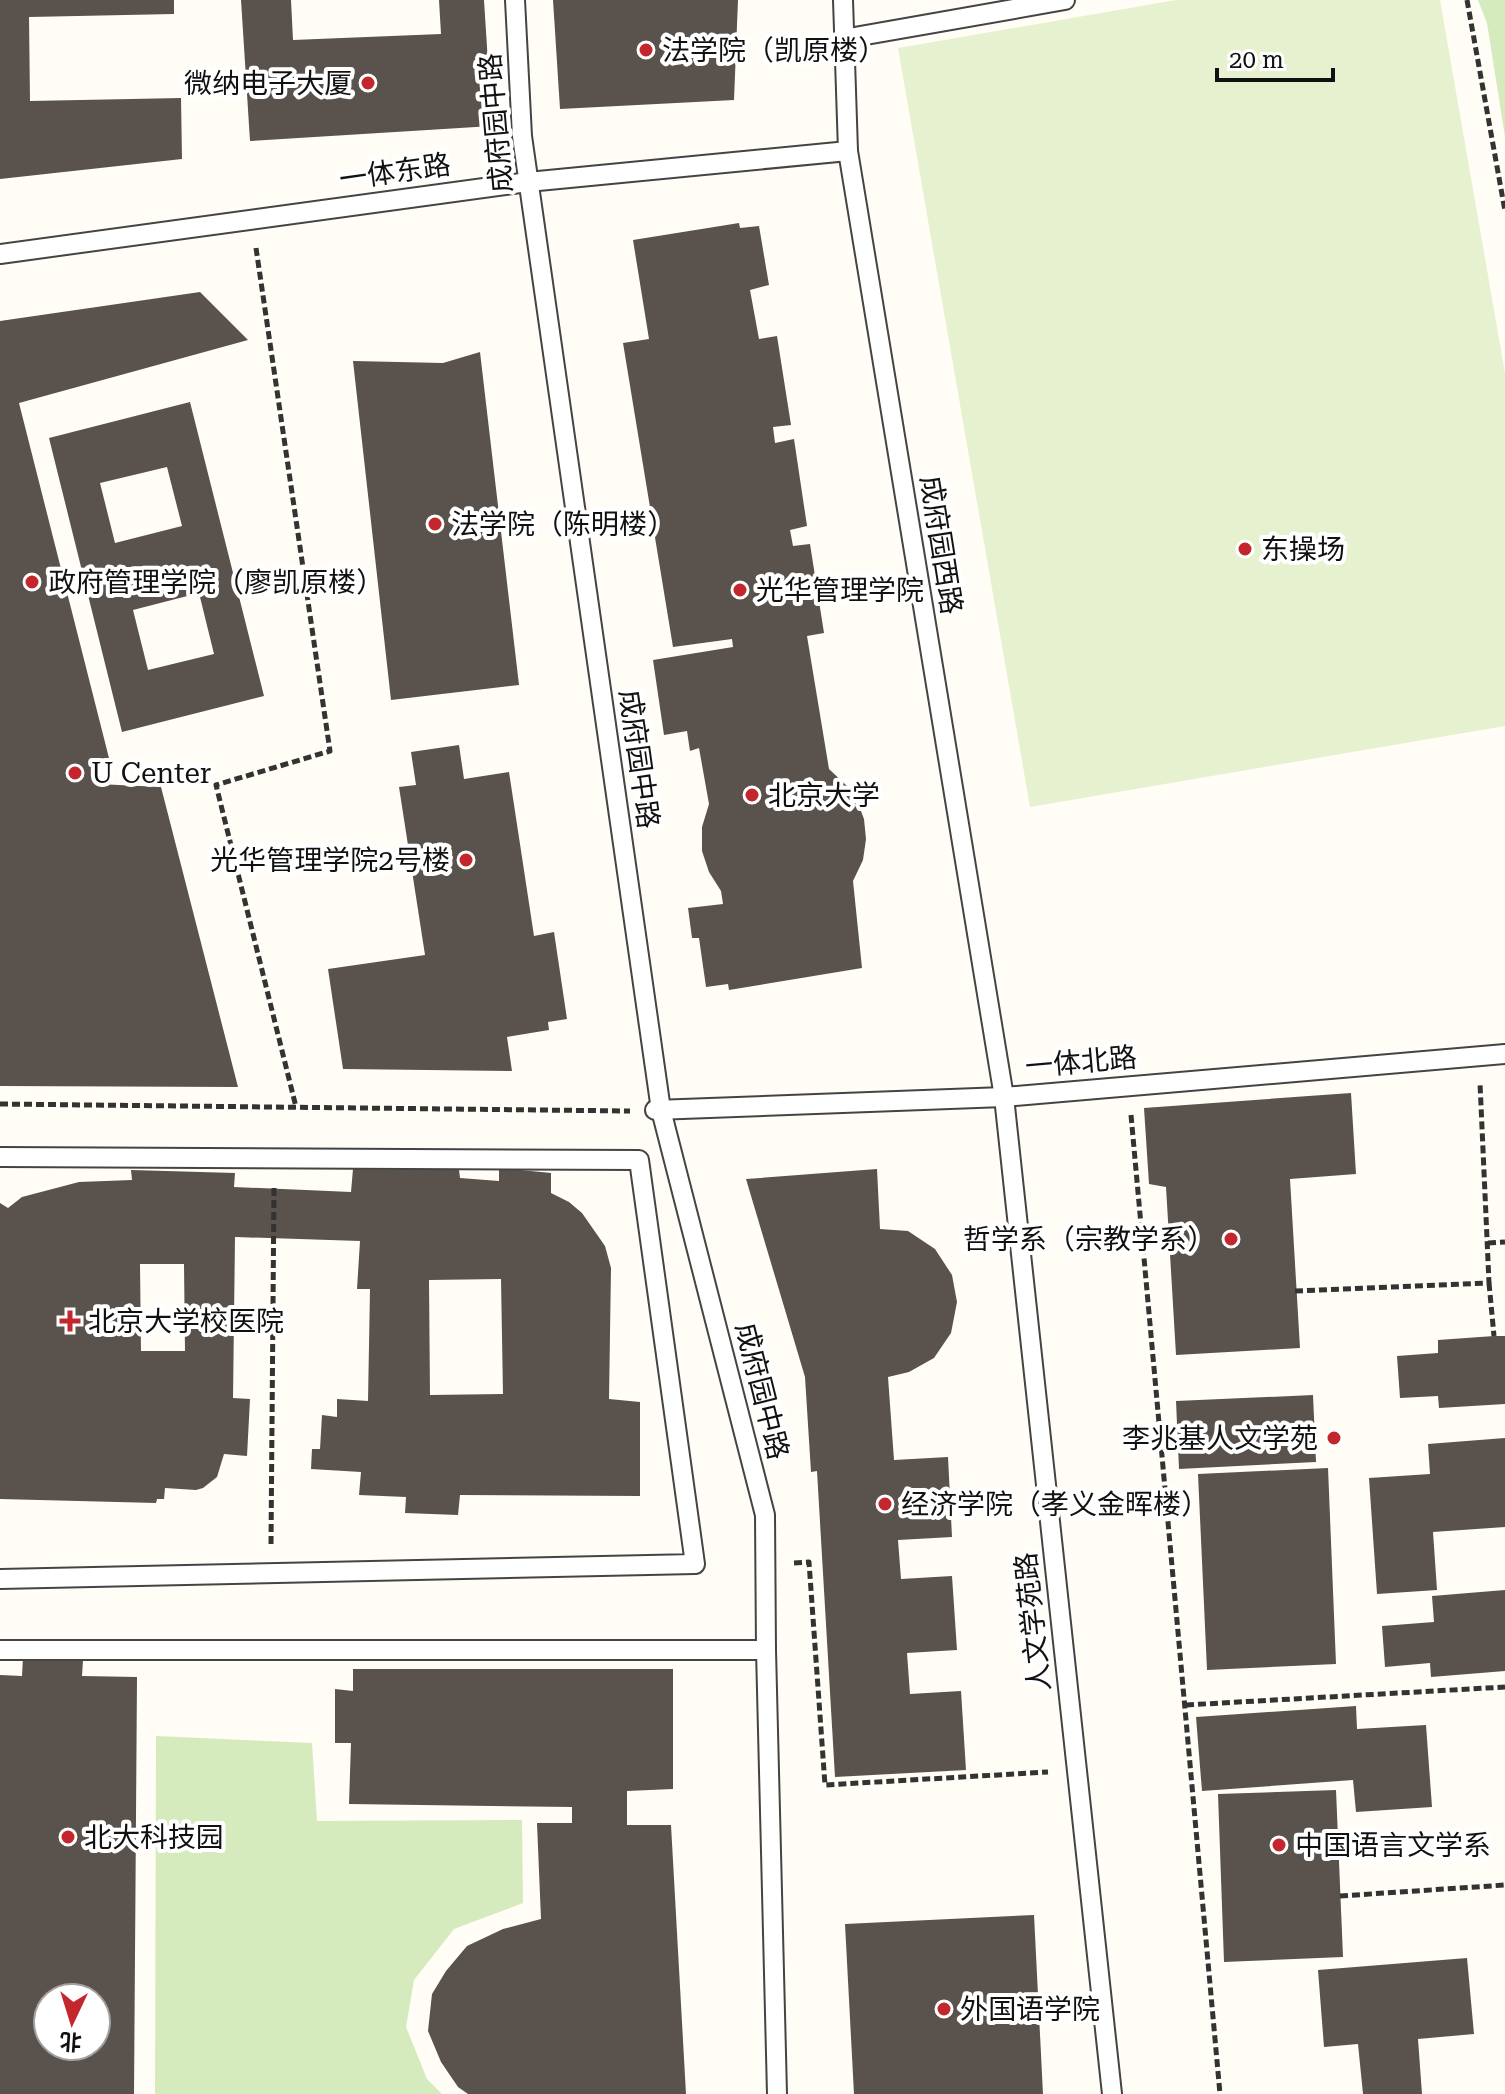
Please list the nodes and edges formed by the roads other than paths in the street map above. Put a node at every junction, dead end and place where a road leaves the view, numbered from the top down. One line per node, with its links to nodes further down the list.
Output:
1 (515, 0): 6 (lane, 成府园中路)
2 (843, 0): 4 (lane, 成府园西路)
3 (1065, 0): 4 (lane)
4 (843, 39): 5 (lane, 成府园西路)
5 (848, 151): 6 (lane, 一体东路); 9 (lane, 成府园西路)
6 (528, 182): 7 (lane, 一体东路); 10 (lane, 成府园中路)
7 (0, 254)
8 (1505, 1054): 9 (lane, 一体北路)
9 (1004, 1097): 10 (lane, 一体北路); 16 (lane, 人文学苑路)
10 (658, 1110): 14 (lane, 成府园中路)
11 (0, 1157): 12 (lane)
12 (0, 1579)
13 (0, 1650): 14 (lane)
14 (766, 1650): 15 (lane, 成府园中路)
15 (777, 2094)
16 (1112, 2094)

